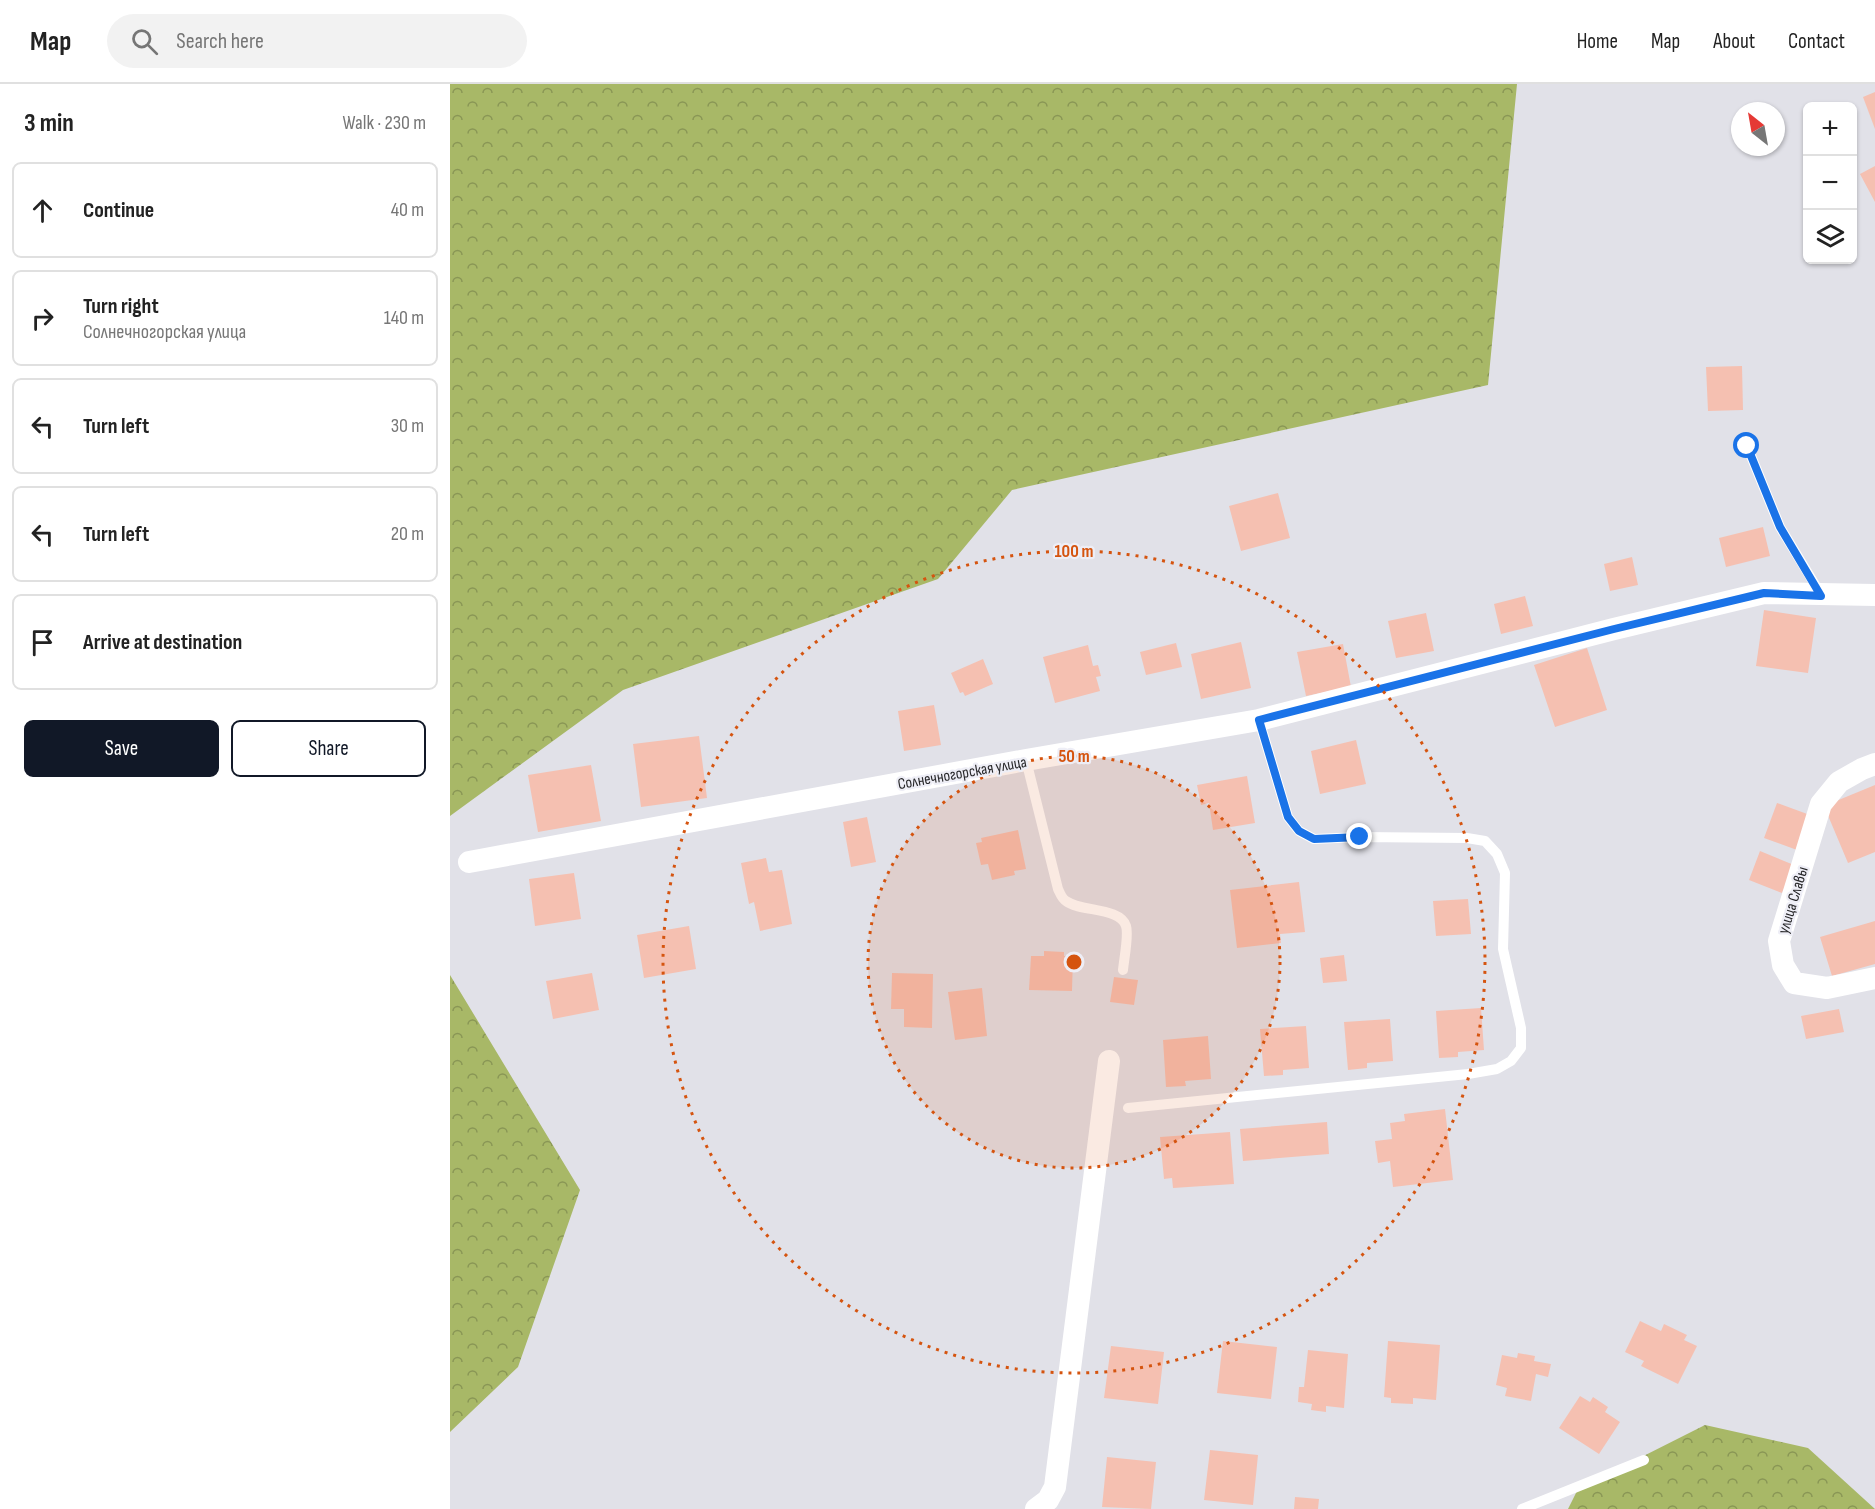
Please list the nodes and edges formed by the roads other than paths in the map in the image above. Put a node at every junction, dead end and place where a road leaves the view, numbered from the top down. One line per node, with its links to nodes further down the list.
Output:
1 (1747, 446): 3 (lane)
2 (1875, 595): 3 (street, Солнечногорская улица)
3 (1821, 596): 4 (street, Солнечногорская улица)
4 (1259, 720): 5 (street, Солнечногорская улица); 11 (lane)
5 (1026, 760): 7 (street, Солнечногорская улица); 8 (lane)
6 (1875, 764): 9 (street, улица Славы)
7 (469, 862)
8 (1123, 970)
9 (1875, 978)
10 (1109, 1061): 13 (street)
11 (1128, 1108)
12 (1644, 1460): 14 (lane)
13 (1036, 1509)
14 (1522, 1509)

